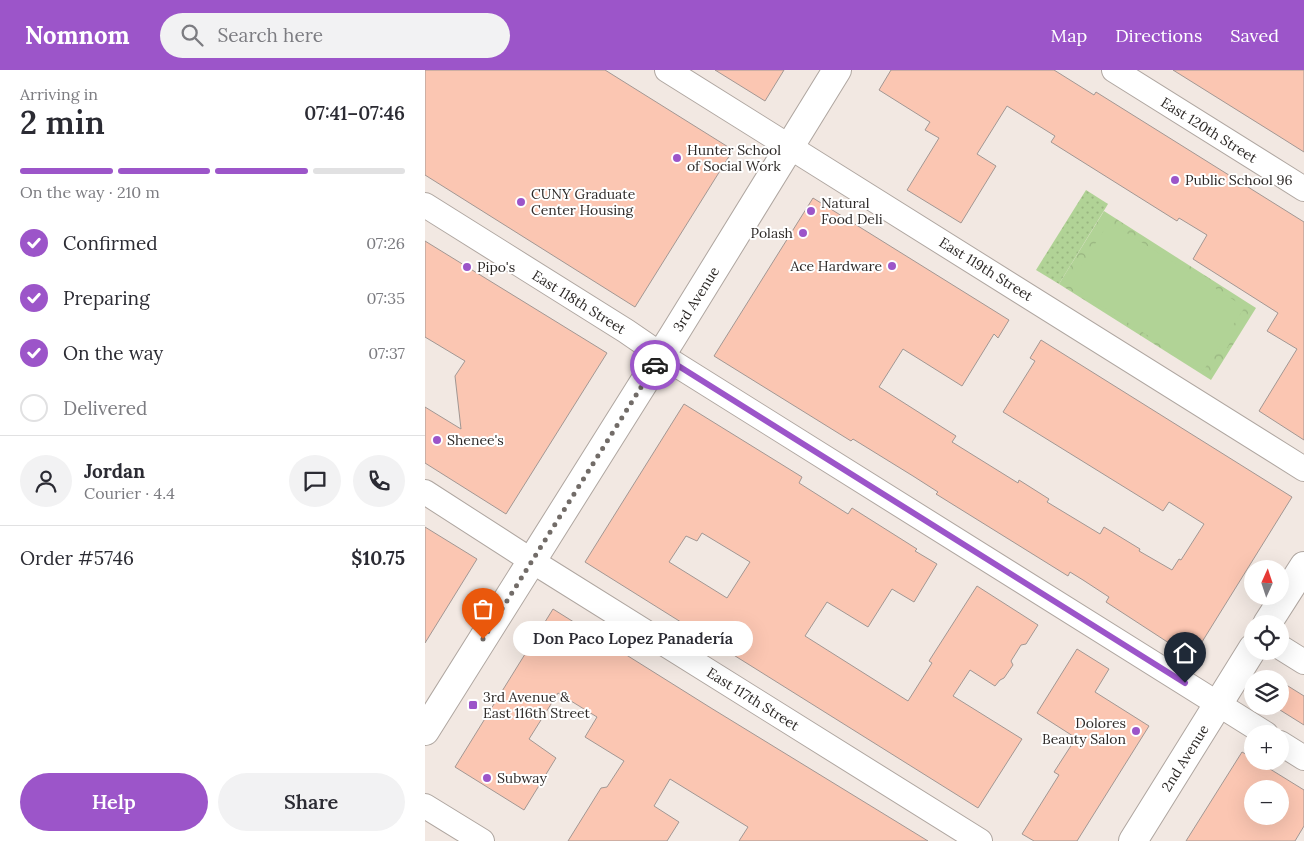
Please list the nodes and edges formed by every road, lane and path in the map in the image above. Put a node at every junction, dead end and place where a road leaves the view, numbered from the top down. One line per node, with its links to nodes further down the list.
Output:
1 (667, 70): 4 (street, East 119th Street)
2 (837, 70): 4 (main road, 3rd Avenue)
3 (1114, 70): 5 (street, East 120th Street)
4 (790, 147): 7 (main road, 3rd Avenue); 8 (street, East 119th Street)
5 (1304, 189)
6 (425, 205): 7 (street, East 118th Street)
7 (661, 355): 10 (main road, 3rd Avenue); 16 (street, East 118th Street)
8 (1304, 469)
9 (425, 492): 10 (street, East 117th Street)
10 (532, 561): 18 (main road, 3rd Avenue); 23 (street, East 117th Street)
11 (1304, 566): 12 (main road)
12 (1273, 615)
13 (1289, 653): 15 (street)
14 (1246, 660): 16 (main road, 2nd Avenue)
15 (1304, 662)
16 (1218, 704): 17 (street, East 118th Street); 24 (main road, 2nd Avenue)
17 (1251, 725)
18 (425, 731)
19 (1289, 749): 20 (street)
20 (1304, 758)
21 (425, 806): 22 (street)
22 (482, 841)
23 (980, 841)
24 (1133, 841)

